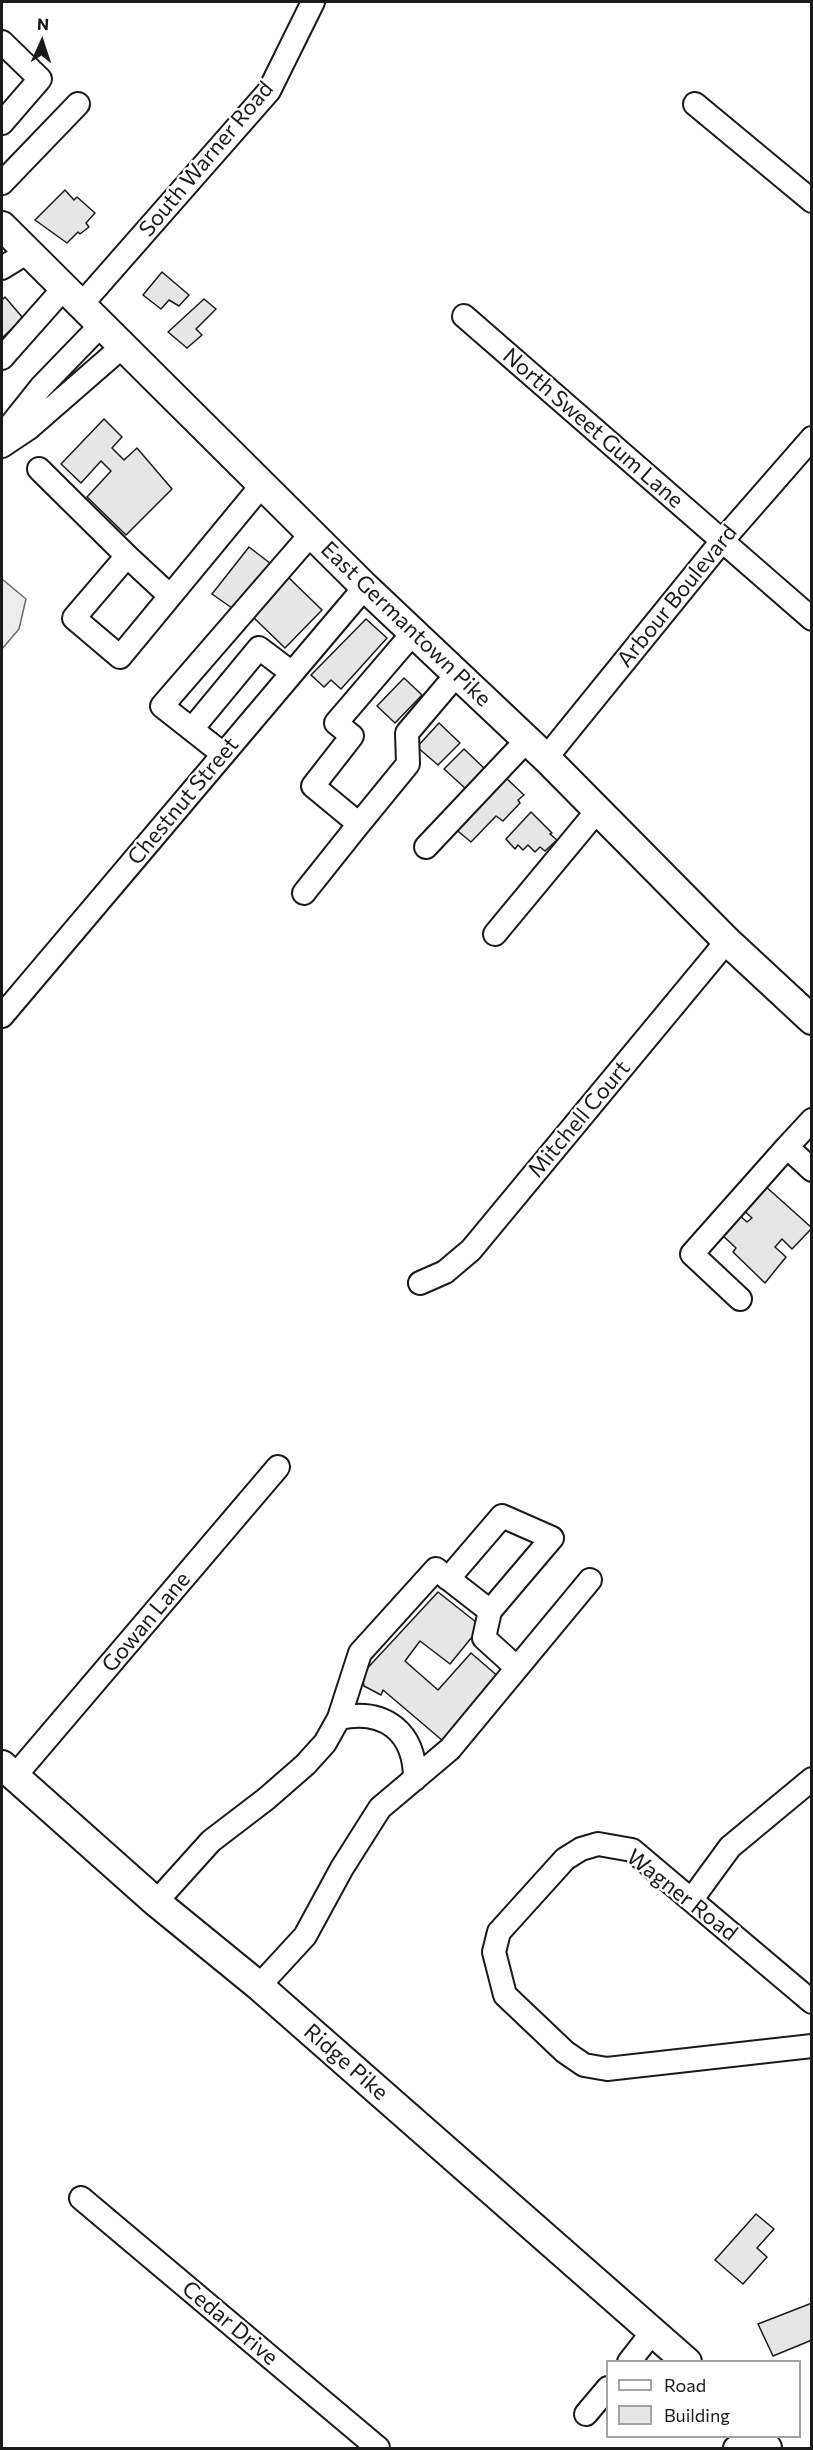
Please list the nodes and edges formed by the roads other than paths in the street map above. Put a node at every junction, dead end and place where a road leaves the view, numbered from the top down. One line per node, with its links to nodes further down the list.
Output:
1 (313, 2): 11 (street, South Warner Road)
2 (2, 42): 5 (street)
3 (78, 104): 6 (street)
4 (695, 104): 7 (street)
5 (2, 123)
6 (2, 183)
7 (812, 201)
8 (3, 230): 9 (main road, East Germantown Pike)
9 (28, 252): 10 (street); 11 (main road, East Germantown Pike)
10 (2, 268)
11 (73, 297): 13 (main road, East Germantown Pike); 15 (street, South Warner Road)
12 (464, 316): 22 (street, North Sweet Gum Lane)
13 (101, 325): 14 (main road, East Germantown Pike); 16 (street)
14 (122, 347): 18 (street); 20 (main road, East Germantown Pike)
15 (2, 358)
16 (2, 436)
17 (812, 438): 22 (street, Arbour Boulevard)
18 (2, 446)
19 (39, 469): 23 (street)
20 (262, 485): 21 (main road, East Germantown Pike); 25 (street)
21 (311, 534): 24 (main road, East Germantown Pike); 30 (street)
22 (722, 541): 26 (street, North Sweet Gum Lane); 31 (street, Arbour Boulevard)
23 (127, 556): 25 (street); 25 (street)
24 (365, 587): 27 (main road, East Germantown Pike); 28 (street, Chestnut Street)
25 (170, 596)
26 (812, 619)
27 (413, 633): 29 (main road, East Germantown Pike); 34 (street)
28 (292, 673): 30 (street); 32 (street, Chestnut Street)
29 (457, 674): 31 (main road, East Germantown Pike); 34 (street)
30 (192, 729): 32 (street)
31 (536, 749): 33 (main road, East Germantown Pike); 35 (street, Arbour Boulevard)
32 (223, 754): 39 (street, Chestnut Street)
33 (597, 811): 37 (street); 38 (main road, East Germantown Pike)
34 (359, 824): 36 (street)
35 (426, 847)
36 (304, 892)
37 (495, 934)
38 (727, 941): 40 (main road, East Germantown Pike); 44 (street, Mitchell Court)
39 (2, 1016)
40 (812, 1020)
41 (812, 1120): 42 (street)
42 (787, 1147): 43 (street); 45 (street)
43 (812, 1170)
44 (420, 1283)
45 (740, 1299)
46 (278, 1467): 52 (street, Gowan Lane)
47 (448, 1579): 49 (street); 49 (street); 51 (street)
48 (590, 1580): 50 (street)
49 (490, 1611): 50 (street)
50 (517, 1668): 53 (street)
51 (339, 1718): 53 (street); 56 (street)
52 (8, 1771): 56 (main road, Ridge Pike)
53 (415, 1779): 57 (street)
54 (812, 1779): 55 (street)
55 (692, 1899): 58 (street, Wagner Road); 59 (street, Wagner Road)
56 (156, 1902): 57 (main road, Ridge Pike)
57 (259, 1986): 61 (main road, Ridge Pike)
58 (812, 2002)
59 (812, 2046)
60 (81, 2199): 67 (street, Cedar Drive)
61 (654, 2330): 62 (street); 63 (main road, Ridge Pike)
62 (629, 2360)
63 (686, 2360)
64 (606, 2390): 65 (street)
65 (586, 2414)
66 (748, 2438): 68 (street)
67 (378, 2448)
68 (735, 2448)

